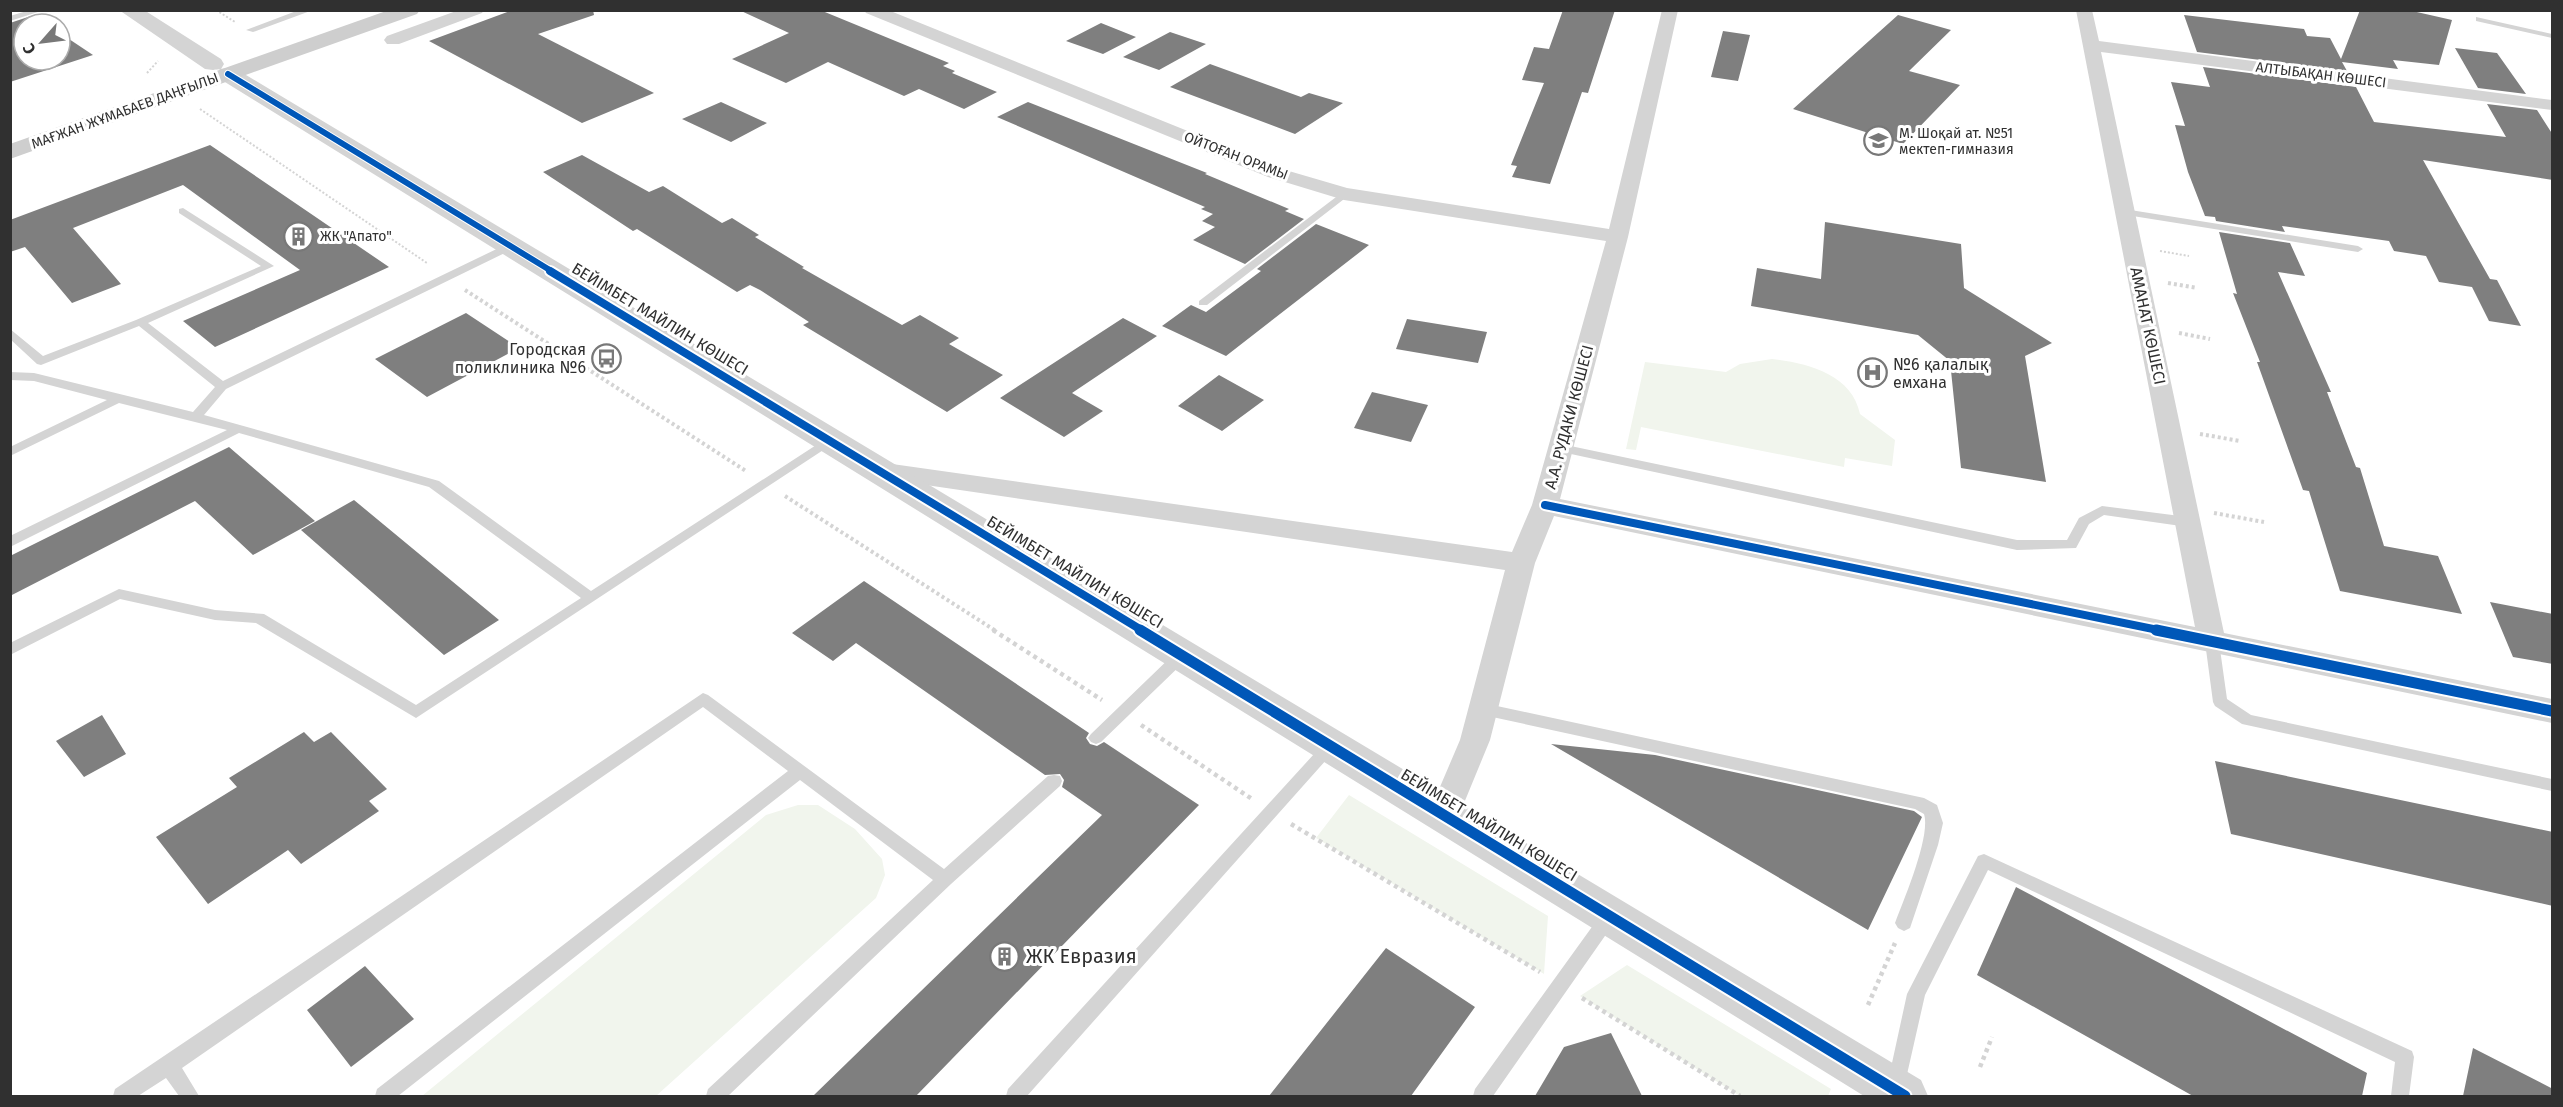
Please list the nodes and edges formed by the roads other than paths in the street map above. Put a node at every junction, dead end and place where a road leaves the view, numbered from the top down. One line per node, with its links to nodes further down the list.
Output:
1 (40, 10): 10 (lane)
2 (129, 10): 16 (street, БЕЙІМБЕТ МАЙЛИН КӨШЕСІ)
3 (309, 10): 12 (lane)
4 (368, 10): 16 (main road, МАҒЖАН ЖҰМАБАЕВ ДАҢҒЫЛЫ)
5 (410, 10): 16 (main road, МАҒЖАН ЖҰМАБАЕВ ДАҢҒЫЛЫ)
6 (476, 10): 14 (street)
7 (872, 10): 20 (street, ОЙТОҒАН ОРАМЫ)
8 (1670, 10): 23 (street, А.А. РУДАКИ КӨШЕСІ)
9 (2084, 10): 15 (street, АМАНАТ КӨШЕСІ)
10 (10, 19)
11 (2480, 19): 13 (lane)
12 (250, 30)
13 (2553, 36)
14 (393, 40)
15 (2090, 45): 17 (street, АЛТЫБАҚАН КӨШЕСІ); 22 (street, АМАНАТ КӨШЕСІ)
16 (221, 69): 18 (main road, МАҒЖАН ЖҰМАБАЕВ ДАҢҒЫЛЫ); 19 (main road, МАҒЖАН ЖҰМАБАЕВ ДАҢҒЫЛЫ); 24 (street, БЕЙІМБЕТ МАЙЛИН КӨШЕСІ)
17 (2553, 105)
18 (10, 135)
19 (10, 152)
20 (1344, 194): 23 (street, ОЙТОҒАН ОРАМЫ); 26 (lane)
21 (183, 211): 27 (lane)
22 (2124, 212): 25 (lane); 39 (street, АМАНАТ КӨШЕСІ)
23 (1618, 237): 35 (street, А.А. РУДАКИ КӨШЕСІ)
24 (511, 246): 30 (lane); 34 (street, БЕЙІМБЕТ МАЙЛИН КӨШЕСІ)
25 (2358, 249)
26 (1203, 303)
27 (140, 322): 28 (lane); 30 (lane)
28 (10, 332)
29 (10, 376): 31 (lane)
30 (222, 386): 32 (lane)
31 (118, 399): 32 (lane); 36 (lane)
32 (196, 417): 33 (lane)
33 (236, 430): 40 (lane); 42 (lane)
34 (831, 441): 37 (street, БЕЙІМБЕТ МАЙЛИН КӨШЕСІ); 42 (lane)
35 (1561, 448): 38 (street, А.А. РУДАКИ КӨШЕСІ); 39 (lane)
36 (10, 452)
37 (878, 470): 41 (street); 45 (street, БЕЙІМБЕТ МАЙЛИН КӨШЕСІ)
38 (1545, 505): 41 (street, А.А. РУДАКИ КӨШЕСІ); 43 (street)
39 (2186, 515): 43 (street, АМАНАТ КӨШЕСІ)
40 (10, 542)
41 (1521, 563): 46 (street, А.А. РУДАКИ КӨШЕСІ)
42 (591, 598): 44 (lane)
43 (2212, 642): 47 (street); 52 (lane)
44 (10, 650)
45 (1182, 655): 48 (lane); 49 (street, БЕЙІМБЕТ МАЙЛИН КӨШЕСІ)
46 (1483, 710): 53 (street, А.А. РУДАКИ КӨШЕСІ); 56 (lane)
47 (2553, 711)
48 (1096, 738)
49 (1330, 746): 53 (street, БЕЙІМБЕТ МАЙЛИН КӨШЕСІ); 63 (lane)
50 (800, 771): 54 (lane); 57 (lane); 61 (lane)
51 (1054, 781): 54 (lane)
52 (2553, 785)
53 (1444, 815): 55 (street, БЕЙІМБЕТ МАЙЛИН КӨШЕСІ)
54 (945, 879): 62 (lane)
55 (1609, 916): 58 (street, БЕЙІМБЕТ МАЙЛИН КӨШЕСІ); 64 (lane)
56 (1904, 924)
57 (170, 1066): 59 (lane); 60 (lane)
58 (1898, 1094): 65 (lane)
59 (122, 1096)
60 (190, 1096)
61 (384, 1096)
62 (715, 1096)
63 (1015, 1096)
64 (1482, 1096)
65 (2400, 1096)

